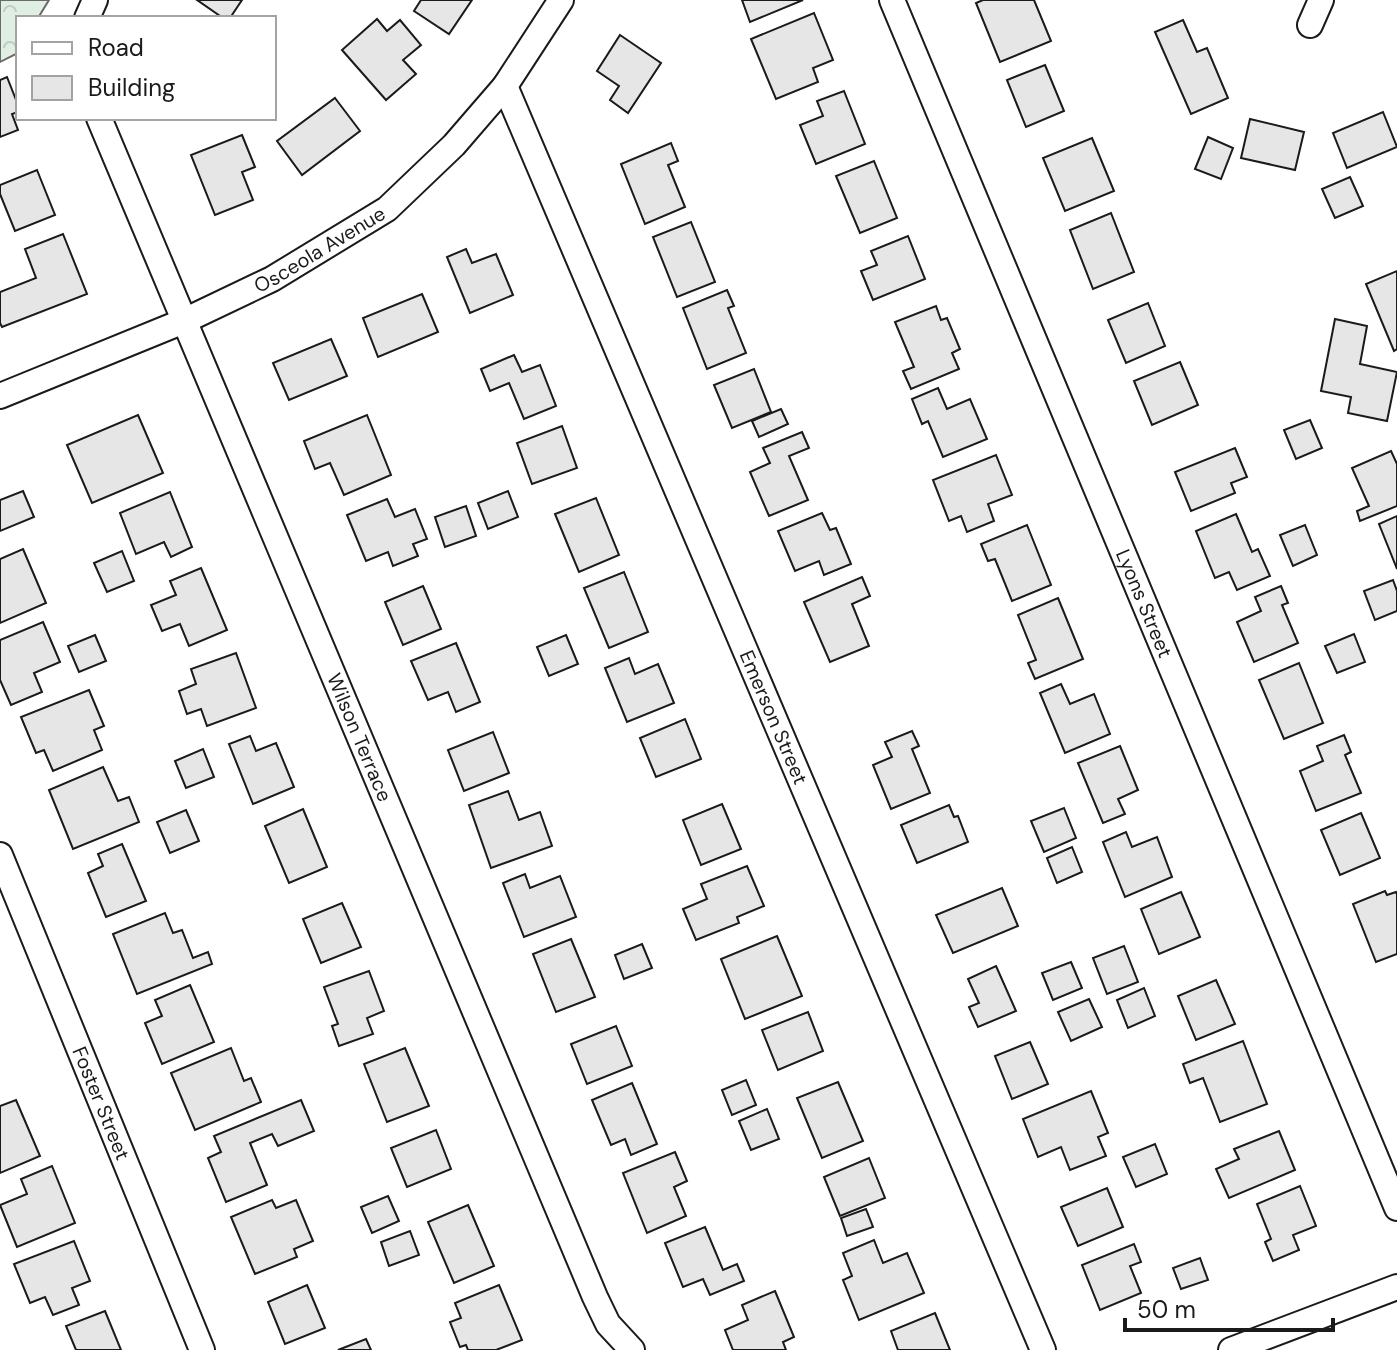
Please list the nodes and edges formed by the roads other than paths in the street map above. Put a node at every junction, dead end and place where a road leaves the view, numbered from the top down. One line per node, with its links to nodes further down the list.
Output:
1 (561, 0): 5 (street, Osceola Avenue)
2 (892, 0): 10 (street, Lyons Street)
3 (1321, 0): 4 (street)
4 (1310, 25)
5 (505, 86): 7 (street, Osceola Avenue); 14 (street, Emerson Street)
6 (100, 120): 7 (street, Wilson Terrace)
7 (184, 321): 8 (street, Osceola Avenue); 13 (street, Wilson Terrace)
8 (0, 396)
9 (0, 855): 12 (street, Foster Street)
10 (1397, 1208)
11 (1397, 1287): 15 (street)
12 (202, 1350)
13 (632, 1350)
14 (1043, 1350)
15 (1231, 1350)

